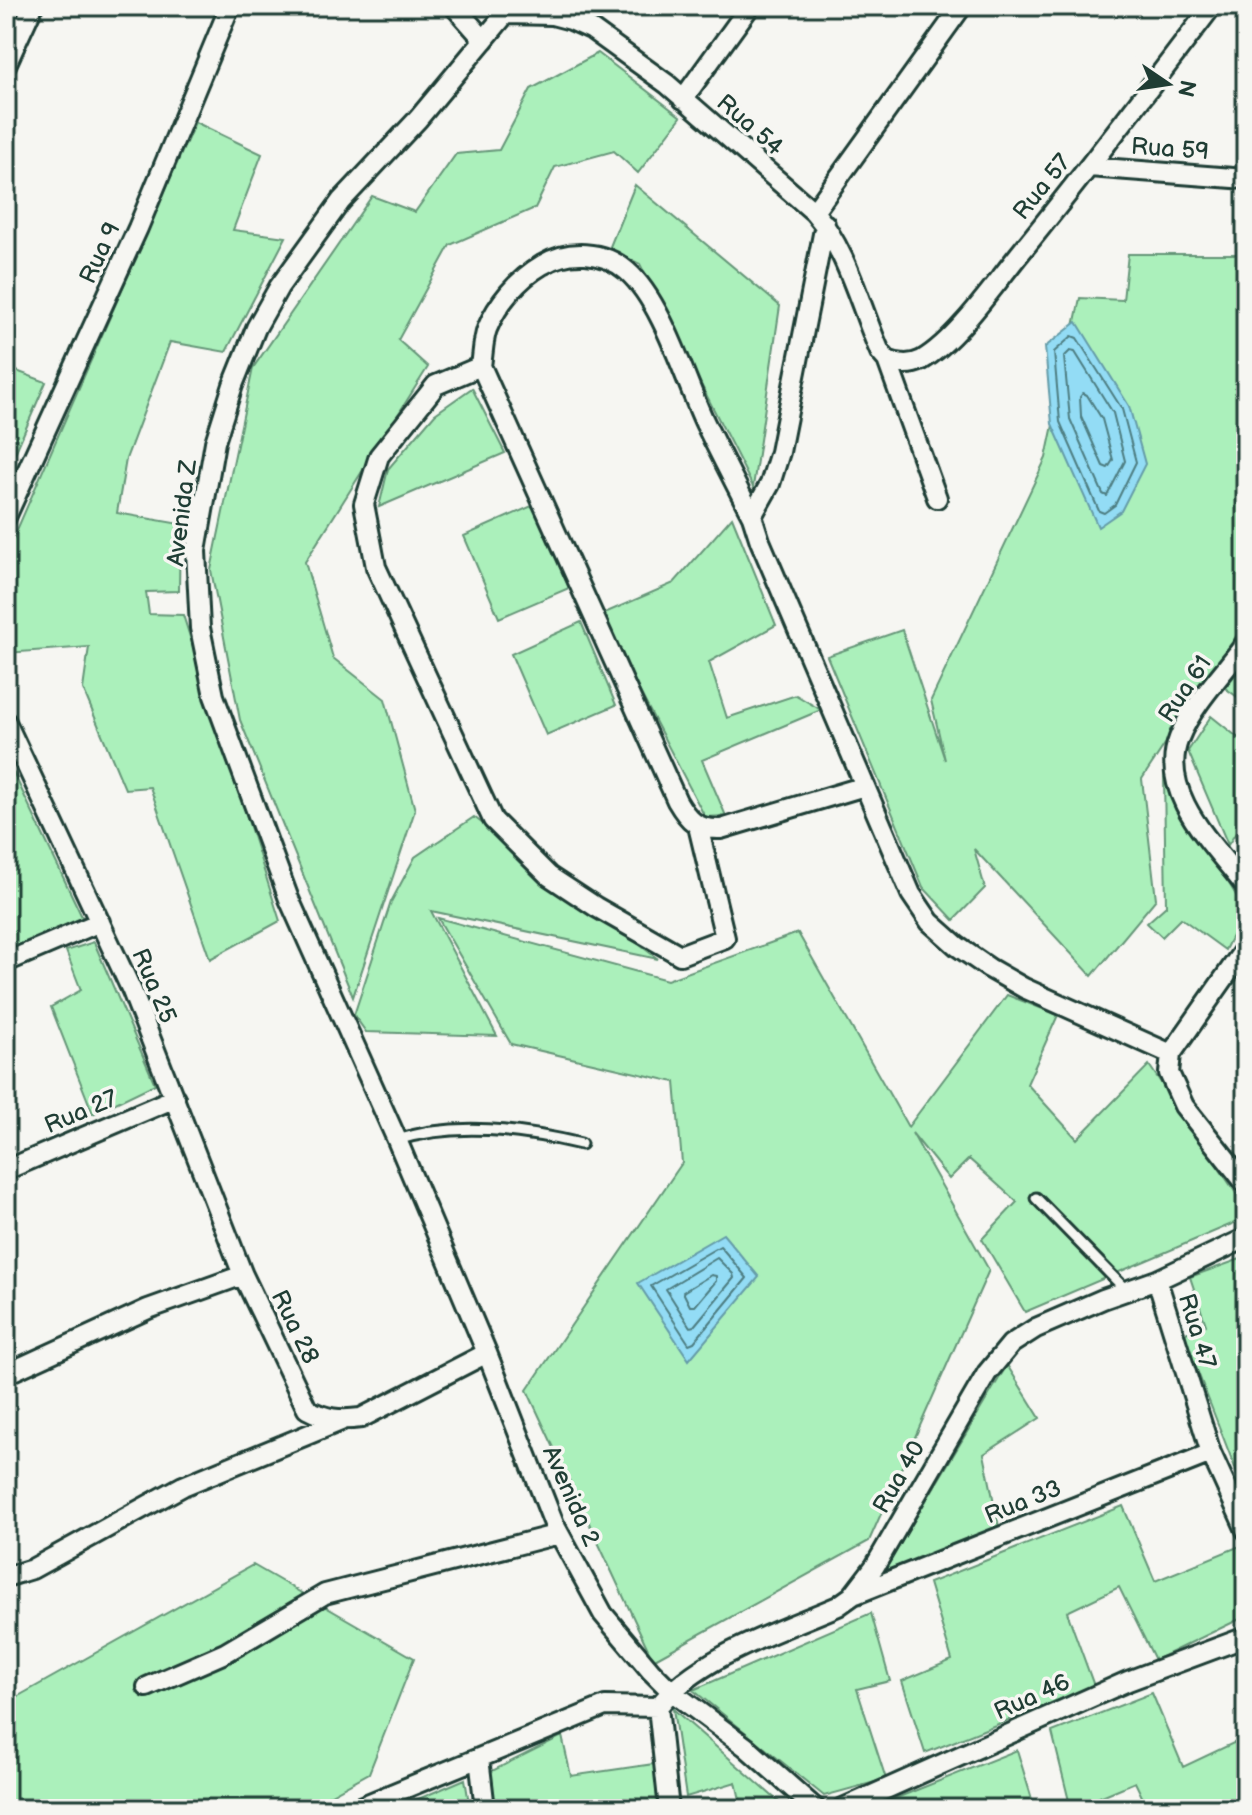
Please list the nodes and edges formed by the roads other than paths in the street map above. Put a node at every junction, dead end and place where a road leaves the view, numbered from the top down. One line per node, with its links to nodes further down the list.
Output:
1 (33, 6): 9 (street)
2 (230, 6): 18 (street, Rua 9)
3 (454, 6): 8 (street)
4 (750, 6): 10 (street)
5 (962, 6): 13 (street)
6 (1212, 6): 11 (street, Rua 57)
7 (509, 10): 8 (street, Avenida Z); 10 (street, Rua 54)
8 (484, 40): 29 (street, Avenida Z)
9 (6, 65)
10 (683, 99): 13 (street, Rua 54)
11 (1089, 167): 12 (street, Rua 59); 14 (street, Rua 57)
12 (1246, 179)
13 (819, 218): 14 (street, Rua 54); 17 (street)
14 (887, 360): 16 (street, Rua 54)
15 (481, 366): 17 (street); 22 (street); 22 (street)
16 (937, 498)
17 (752, 516): 21 (street)
18 (6, 517)
19 (1246, 643): 23 (street, Rua 61)
20 (6, 722): 24 (street, Rua 25)
21 (865, 786): 22 (street); 27 (street)
22 (698, 826)
23 (1246, 887)
24 (100, 922): 26 (street); 28 (street, Rua 25)
25 (1246, 947): 27 (street)
26 (6, 962)
27 (1171, 1054): 32 (street)
28 (175, 1098): 31 (street, Rua 27); 35 (street, Rua 25)
29 (394, 1133): 30 (lane); 38 (street, Avenida 2)
30 (581, 1144)
31 (6, 1170)
32 (1246, 1184)
33 (1036, 1198): 37 (lane)
34 (1246, 1238): 36 (street, Rua 40)
35 (243, 1275): 39 (street, Rua 28); 40 (street, Rua 28)
36 (1157, 1280): 37 (street, Rua 40); 41 (street, Rua 47)
37 (1126, 1290): 45 (street, Rua 40)
38 (487, 1353): 40 (street); 43 (street, Avenida 2)
39 (6, 1374)
40 (341, 1421): 44 (street)
41 (1211, 1453): 42 (street, Rua 47); 45 (street, Rua 33)
42 (1246, 1530)
43 (559, 1534): 47 (street); 48 (street, Avenida 2)
44 (6, 1577)
45 (852, 1596): 48 (street, Rua 40)
46 (1246, 1637): 55 (street, Rua 46)
47 (147, 1687)
48 (671, 1691): 49 (street, Rua 40); 54 (street, Avenida 2)
49 (658, 1707): 50 (street); 53 (street)
50 (479, 1758): 51 (street); 52 (street)
51 (355, 1809)
52 (485, 1809)
53 (669, 1809)
54 (816, 1809)
55 (841, 1809)

